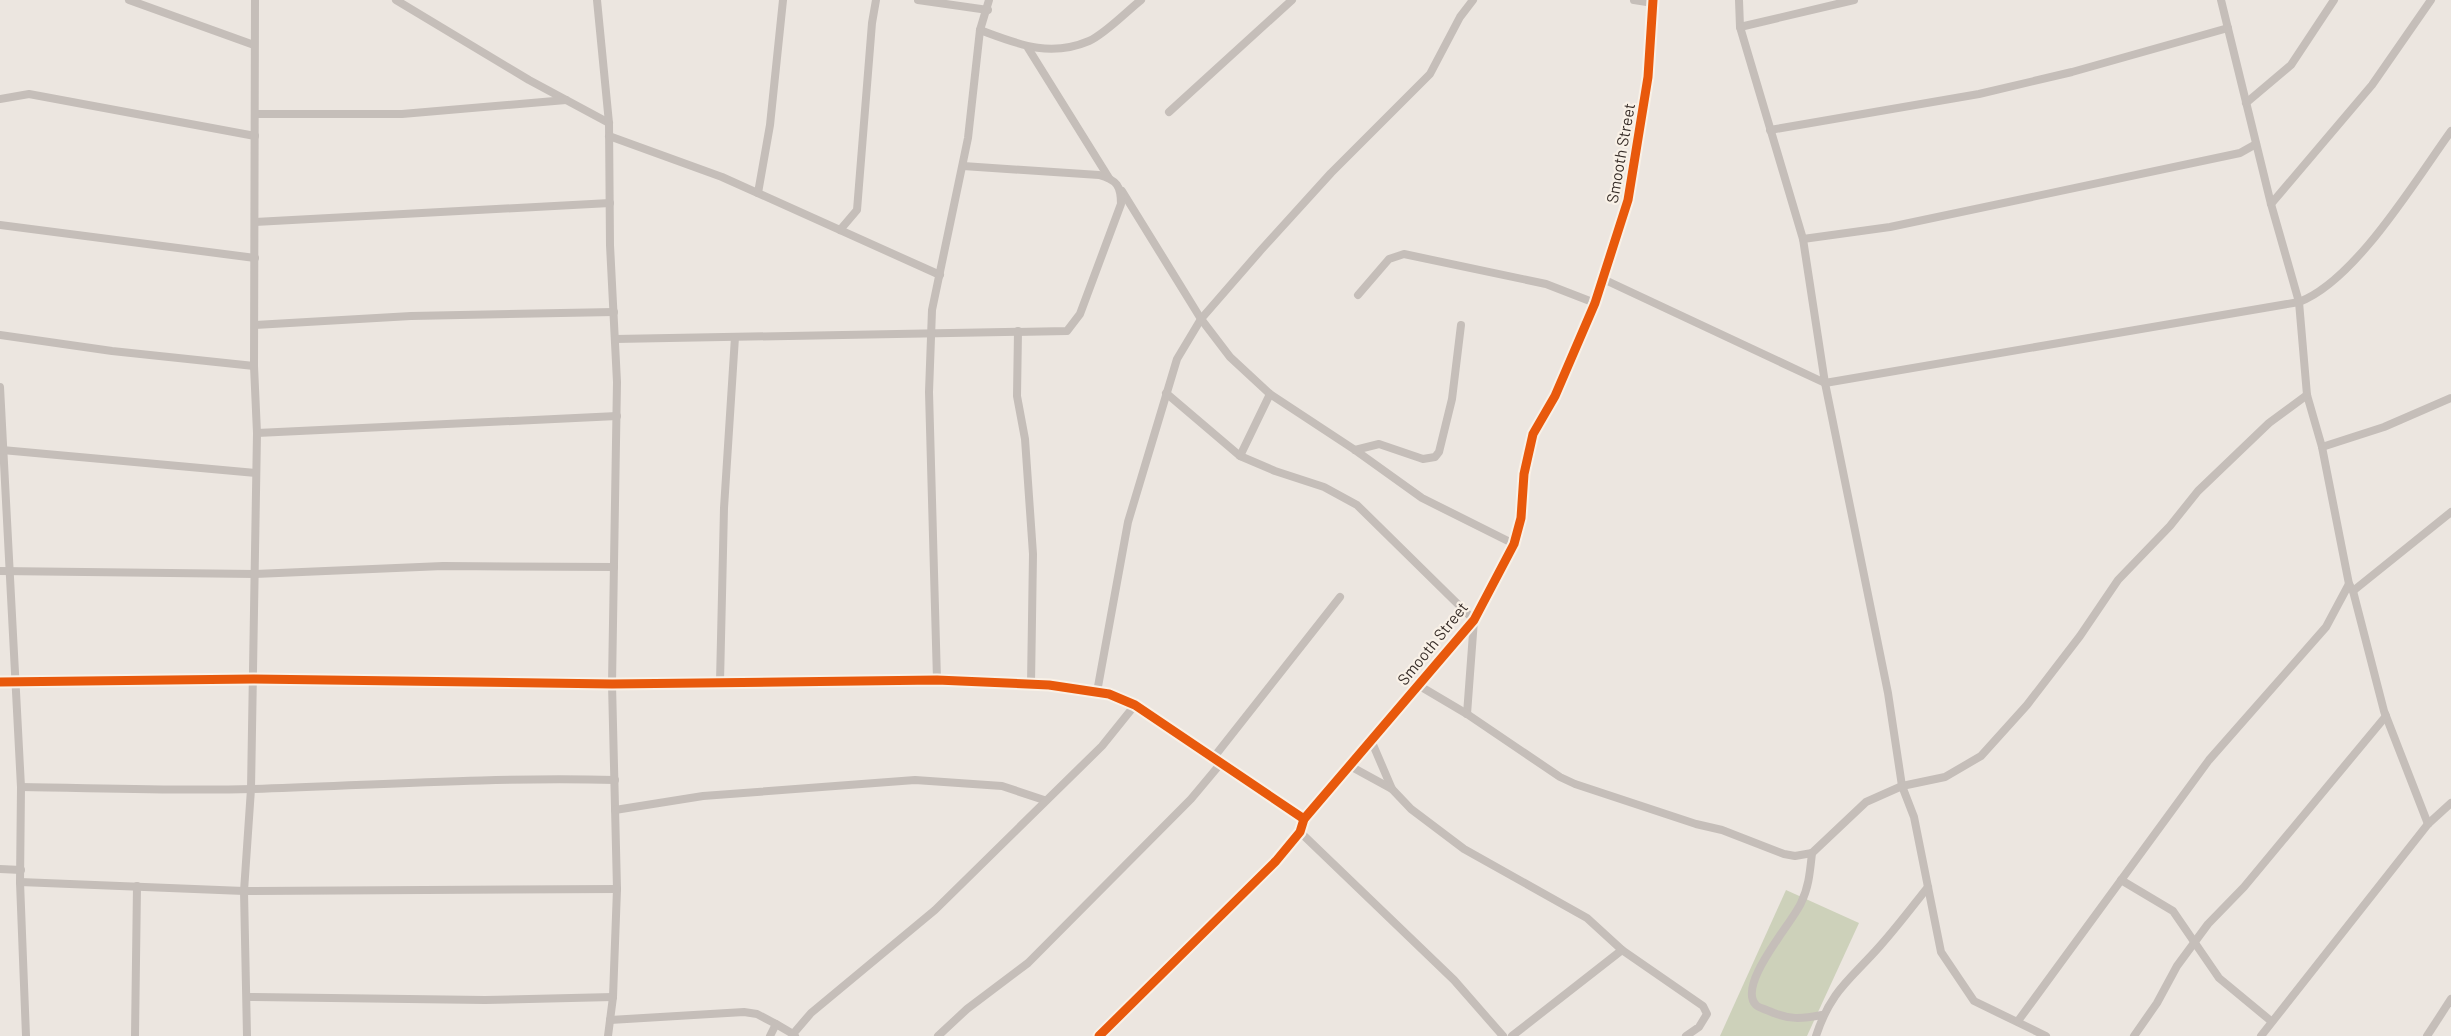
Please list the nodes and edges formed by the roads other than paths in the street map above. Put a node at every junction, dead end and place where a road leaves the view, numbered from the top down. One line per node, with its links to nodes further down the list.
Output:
1 (129, 0): 23 (street)
2 (255, 0): 23 (street)
3 (396, 0): 26 (street)
4 (597, 0): 30 (street)
5 (783, 0): 39 (street)
6 (876, 0): 44 (street)
7 (918, 0): 19 (street)
8 (989, 0): 19 (street)
9 (1141, 0): 24 (street)
10 (1292, 0): 28 (street)
11 (1473, 0): 53 (street)
12 (1634, 0): 18 (street)
13 (1738, 0): 20 (street)
14 (1854, 0): 20 (street)
15 (2221, 0): 21 (street)
16 (2334, 0): 27 (street)
17 (2431, 0): 41 (street)
18 (1653, 1): 48 (street, Smooth Street)
19 (988, 10): 22 (street)
20 (1740, 27): 31 (street)
21 (2228, 28): 27 (street); 31 (street)
22 (980, 30): 24 (street); 36 (street)
23 (254, 45): 29 (street)
24 (1028, 48): 37 (street)
25 (0, 99): 33 (street)
26 (566, 100): 29 (street); 30 (street)
27 (2246, 103): 35 (street)
28 (1169, 112)
29 (255, 114): 33 (street)
30 (609, 123): 34 (street)
31 (1770, 130): 45 (street)
32 (2451, 131): 51 (street)
33 (255, 136): 42 (street)
34 (609, 136): 39 (street); 40 (street)
35 (2256, 144): 41 (street); 45 (street)
36 (963, 166): 37 (street); 47 (street)
37 (1109, 178): 38 (street)
38 (1121, 189): 53 (street); 56 (street)
39 (758, 193): 44 (street)
40 (610, 203): 42 (street); 52 (street)
41 (2271, 204): 51 (street)
42 (255, 222): 46 (street)
43 (0, 225): 46 (street)
44 (840, 230): 47 (street)
45 (1803, 239): 62 (street)
46 (255, 258): 54 (street)
47 (940, 275): 57 (street)
48 (1603, 279): 50 (street, Smooth Street); 62 (street)
49 (1358, 295): 50 (street)
50 (1595, 303): 76 (street, Smooth Street)
51 (2299, 303): 62 (street); 66 (street)
52 (614, 312): 54 (street); 60 (street)
53 (1201, 319): 64 (street); 65 (street)
54 (255, 325): 61 (street)
55 (1461, 326): 72 (street)
56 (1018, 331): 57 (street); 89 (street)
57 (931, 332): 59 (street); 84 (street)
58 (0, 335): 61 (street)
59 (735, 337): 60 (street); 86 (street)
60 (615, 339): 68 (street)
61 (254, 366): 69 (street)
62 (1825, 383): 99 (street)
63 (0, 387): 71 (street)
64 (1166, 393): 73 (street); 91 (street)
65 (1270, 394): 72 (street); 73 (street)
66 (2307, 395): 70 (street); 99 (street)
67 (2451, 399): 70 (street)
68 (617, 416): 69 (street); 77 (street)
69 (257, 433): 74 (street)
70 (2322, 447): 80 (street)
71 (2, 450): 74 (street); 78 (street)
72 (1355, 450): 76 (street)
73 (1240, 456): 82 (street)
74 (256, 473): 79 (street)
75 (2451, 512): 80 (street)
76 (1514, 544): 82 (street, Smooth Street)
77 (614, 567): 79 (street); 88 (street)
78 (5, 571): 79 (street); 87 (street)
79 (255, 574): 83 (street)
80 (2351, 588): 93 (street); 112 (street)
81 (1340, 597): 96 (street)
82 (1474, 620): 90 (street, Smooth Street); 94 (street)
83 (253, 679): 87 (street); 88 (street); 101 (street)
84 (937, 680): 86 (street); 89 (street)
85 (0, 682): 87 (street)
86 (720, 682): 88 (street)
87 (14, 683): 100 (street)
88 (612, 684): 98 (street)
89 (1031, 684): 91 (street)
90 (1418, 685): 94 (street); 95 (street, Smooth Street)
91 (1097, 692): 92 (street)
92 (1135, 705): 96 (street); 103 (street)
93 (2384, 711): 107 (street); 118 (street)
94 (1467, 714): 109 (street)
95 (1371, 740): 97 (street, Smooth Street); 102 (street)
96 (1218, 759): 106 (street); 134 (street)
97 (1350, 766): 102 (street); 106 (street, Smooth Street)
98 (615, 780): 101 (street); 105 (street)
99 (1902, 786): 109 (street); 115 (street)
100 (21, 787): 101 (street); 111 (street)
101 (251, 789): 117 (street)
102 (1392, 789): 119 (street)
103 (1044, 800): 105 (street); 128 (street)
104 (2451, 803): 107 (street)
105 (615, 810): 116 (street)
106 (1304, 819): 108 (street, Smooth Street)
107 (2428, 824): 126 (street)
108 (1300, 832): 135 (street, Smooth Street); 136 (street)
109 (1812, 853): 123 (street)
110 (0, 869): 111 (street)
111 (21, 870): 113 (street)
112 (2121, 880): 118 (street); 125 (street)
113 (20, 882): 114 (street); 129 (street)
114 (136, 886): 117 (street); 130 (street)
115 (1928, 887): 123 (street); 125 (street)
116 (617, 889): 117 (street); 121 (street)
117 (244, 891): 120 (street)
118 (2195, 941): 126 (street); 141 (street)
119 (1622, 950): 137 (street); 138 (street)
120 (247, 997): 121 (street); 131 (street)
121 (613, 997): 124 (street)
122 (2451, 999): 143 (street)
123 (1822, 1015): 139 (street)
124 (610, 1020): 127 (street); 132 (street)
125 (2018, 1021): 140 (street)
126 (2271, 1021): 142 (street)
127 (776, 1024): 128 (street); 133 (street)
128 (794, 1035)
129 (26, 1036)
130 (135, 1036)
131 (247, 1036)
132 (608, 1036)
133 (770, 1036)
134 (938, 1036)
135 (1099, 1036)
136 (1503, 1036)
137 (1512, 1036)
138 (1686, 1036)
139 (1816, 1036)
140 (2046, 1036)
141 (2134, 1036)
142 (2261, 1036)
143 (2427, 1036)

